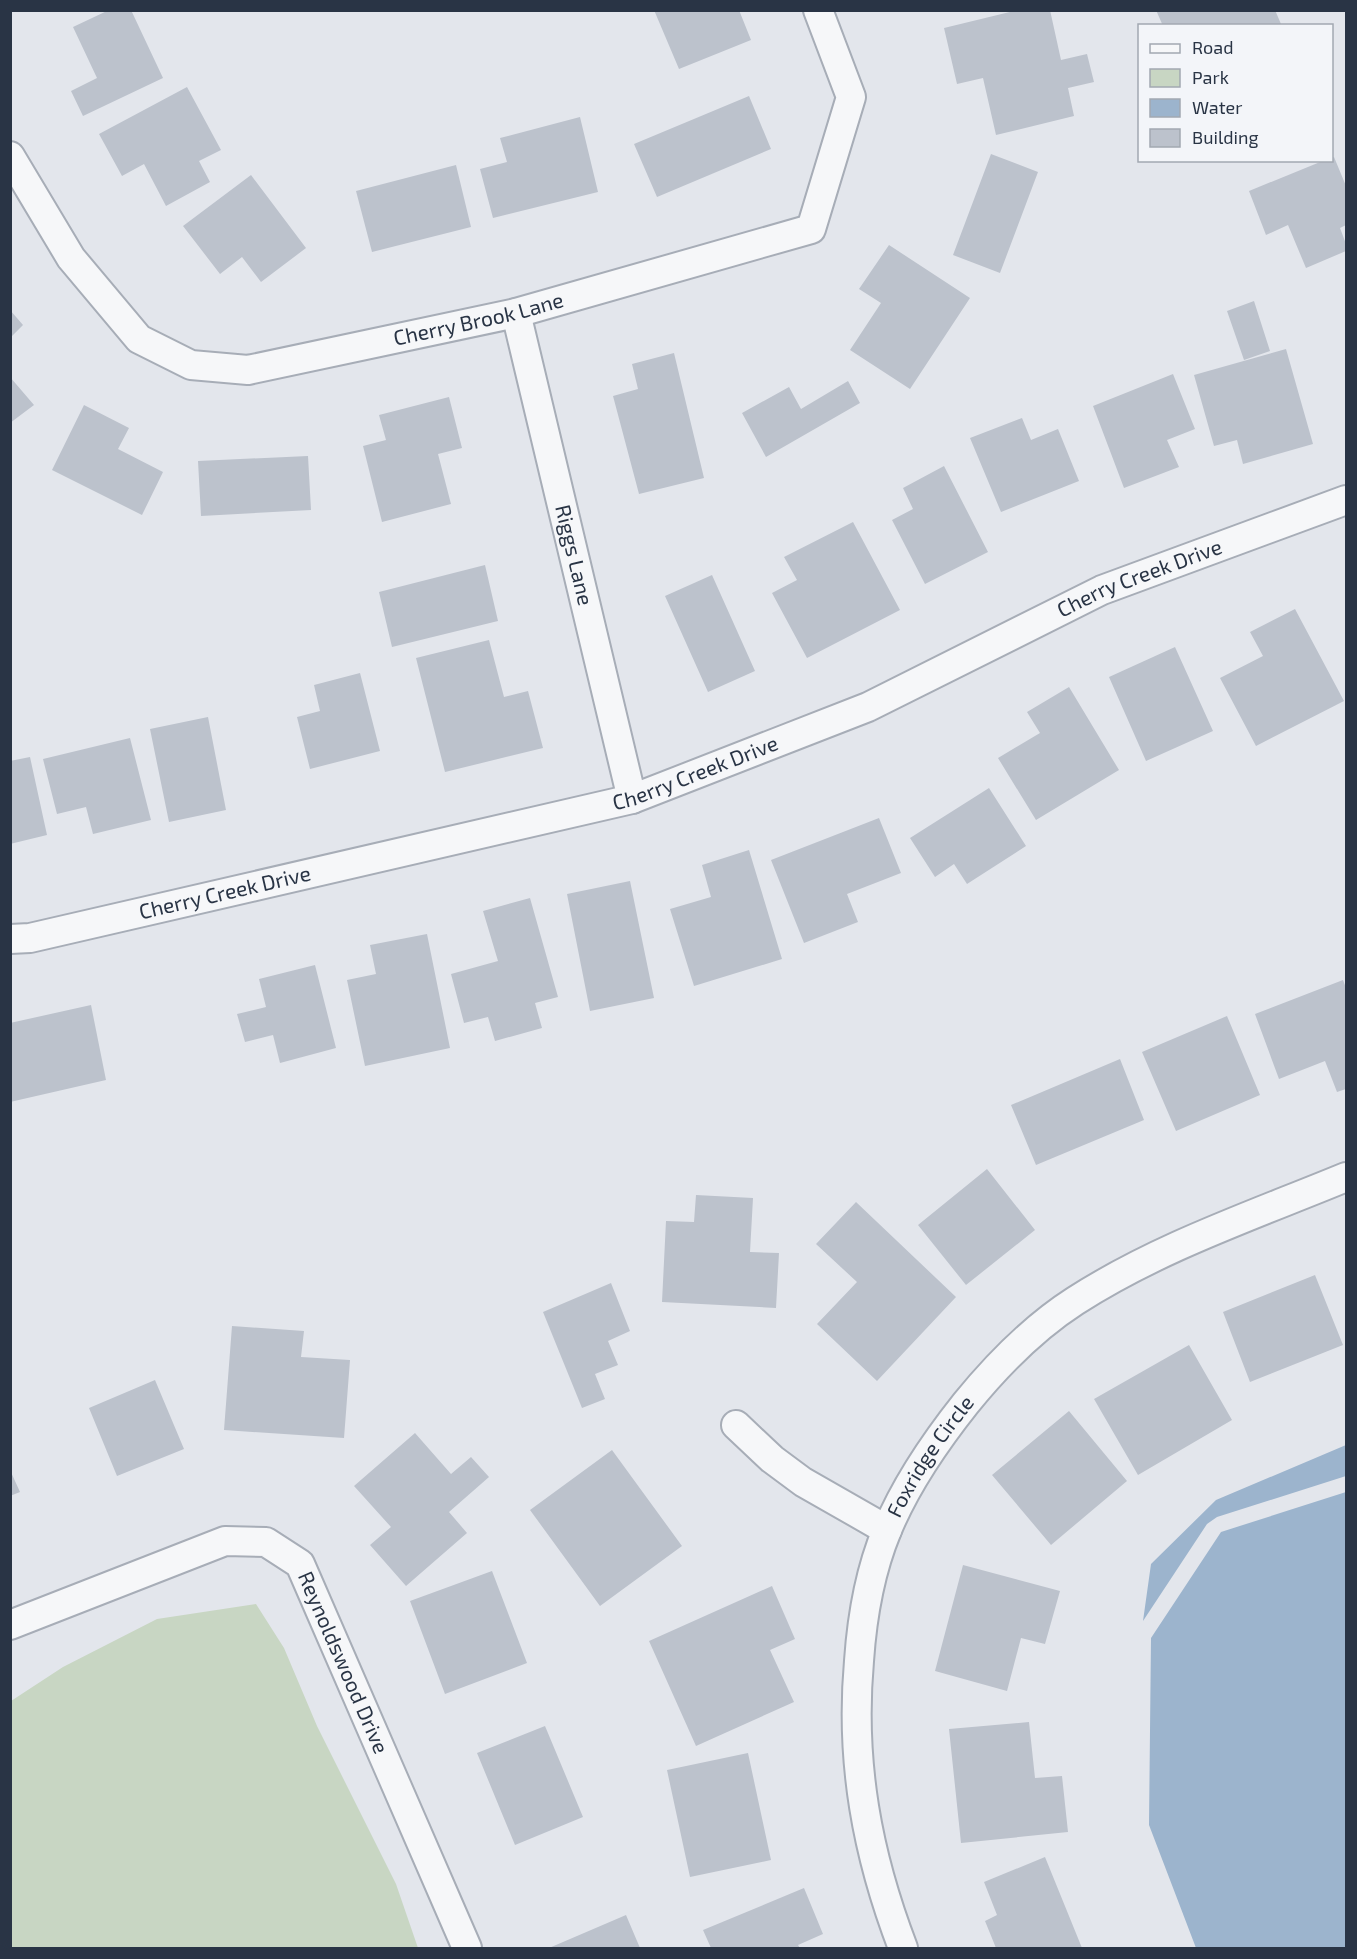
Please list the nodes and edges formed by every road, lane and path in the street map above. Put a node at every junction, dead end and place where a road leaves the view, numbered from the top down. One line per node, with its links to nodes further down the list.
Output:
1 (818, 10): 3 (street, Cherry Brook Lane)
2 (10, 156): 3 (street, Cherry Brook Lane)
3 (516, 312): 5 (street, Riggs Lane)
4 (1347, 500): 5 (street, Cherry Creek Drive)
5 (632, 799): 6 (street, Cherry Creek Drive)
6 (10, 939)
7 (1347, 1177): 9 (street, Foxridge Circle)
8 (736, 1425): 9 (street)
9 (887, 1530): 12 (street, Foxridge Circle)
10 (10, 1625): 11 (street, Reynoldswood Drive)
11 (467, 1948)
12 (903, 1948)

